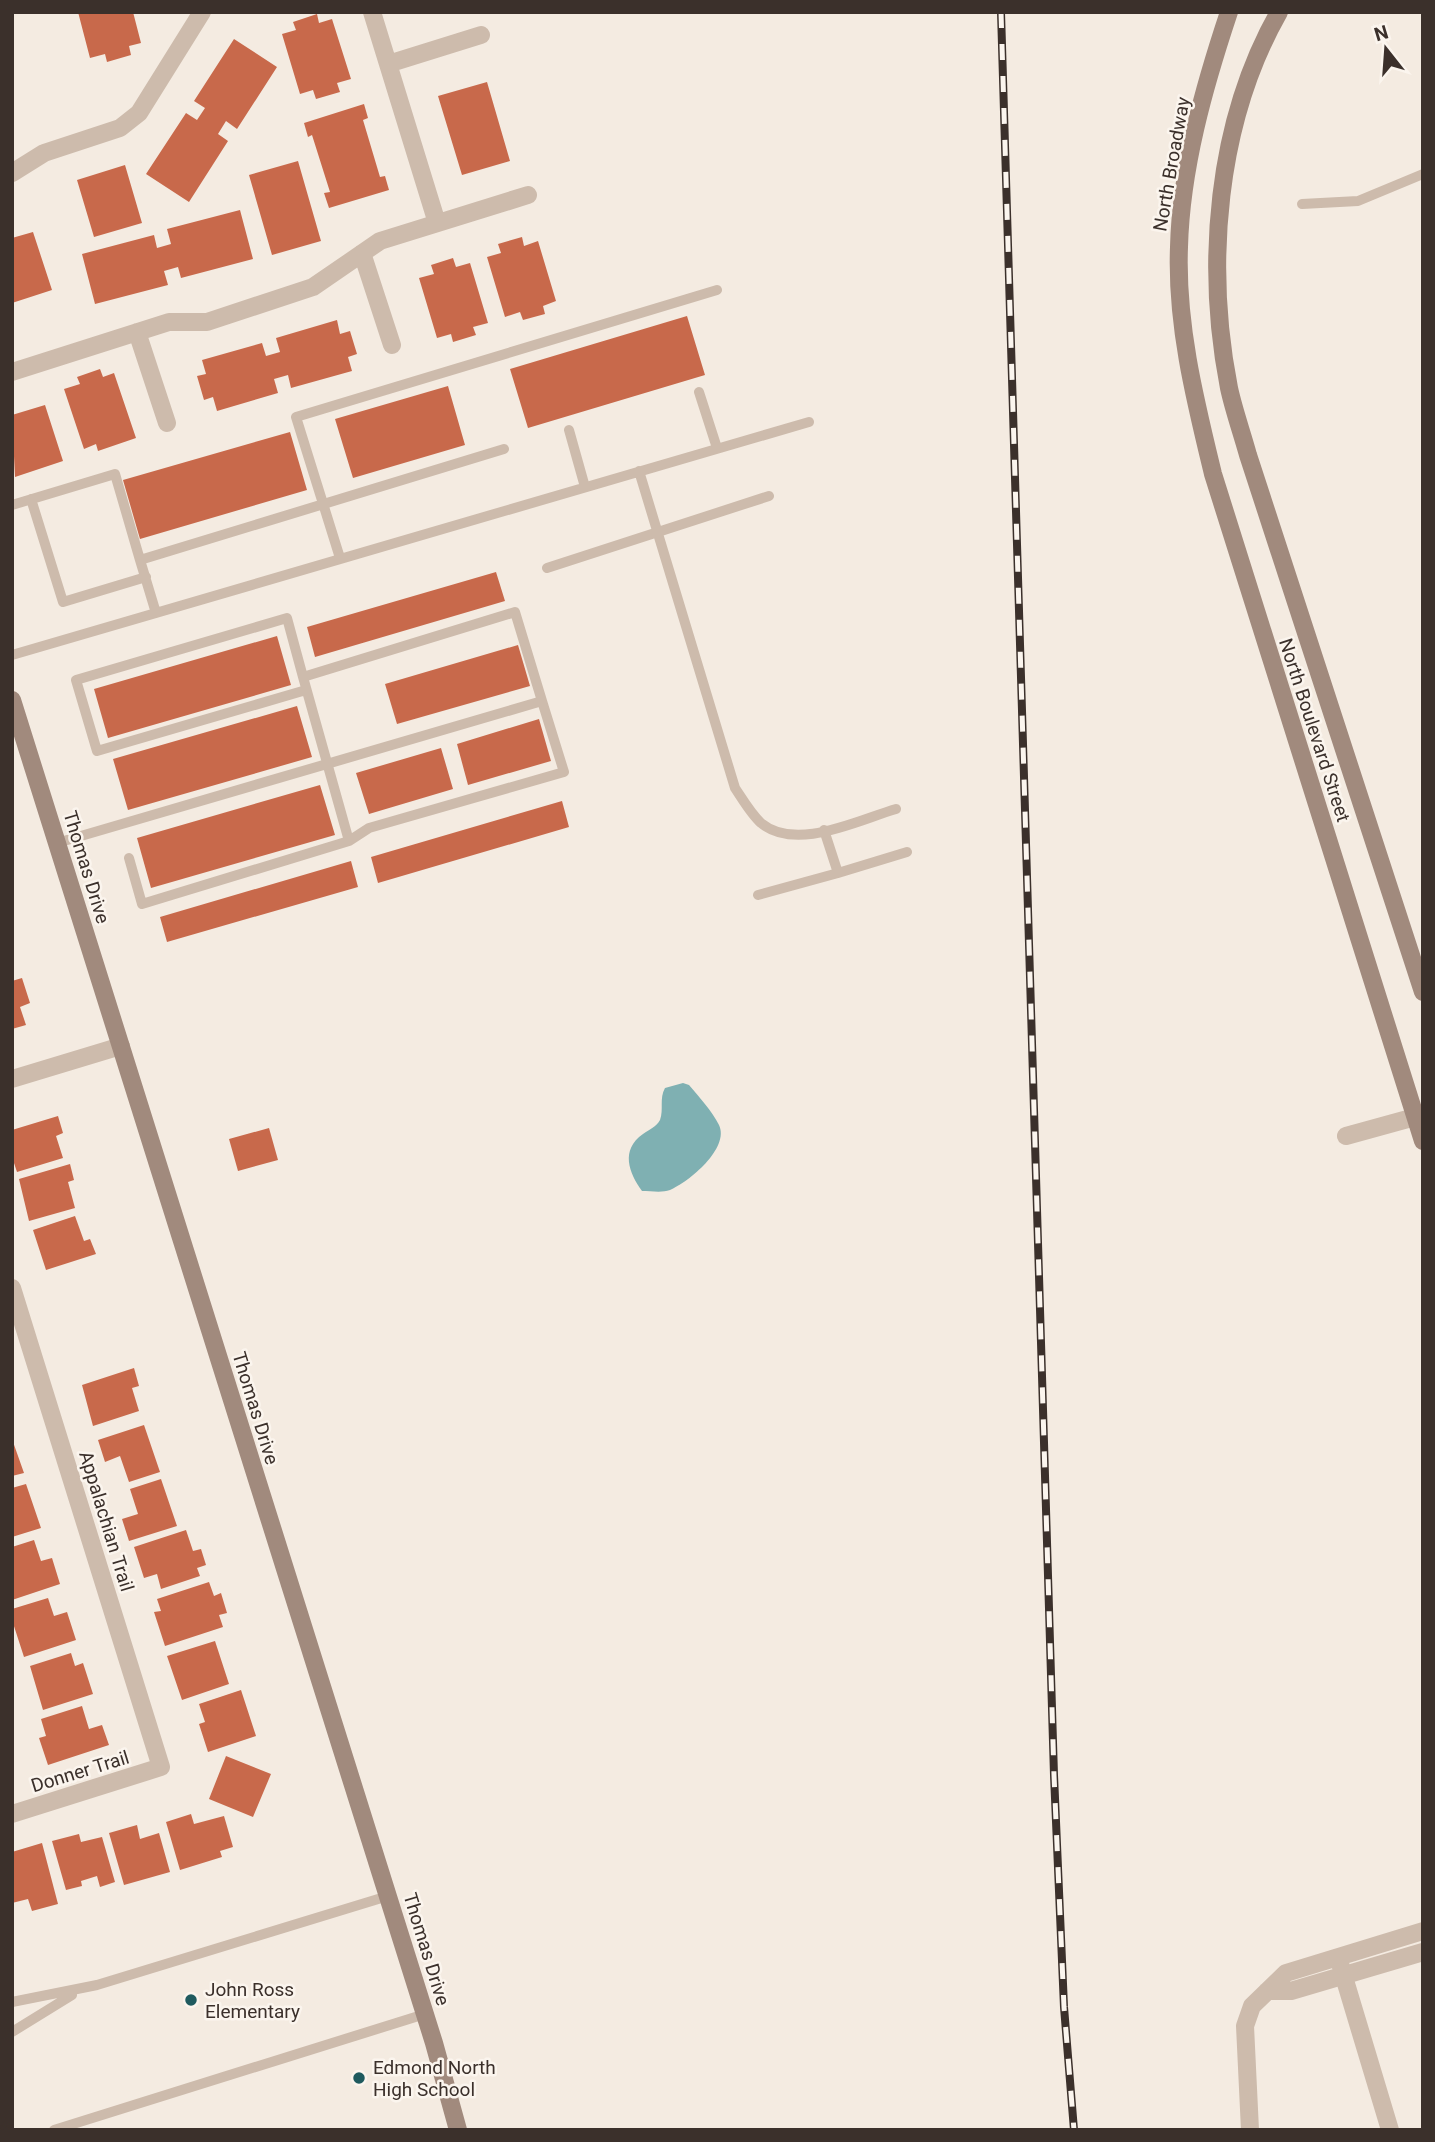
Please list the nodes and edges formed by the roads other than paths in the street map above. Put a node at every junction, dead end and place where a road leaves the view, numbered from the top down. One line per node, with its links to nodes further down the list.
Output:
1 (202, 12): 7 (street)
2 (372, 12): 6 (street)
3 (1229, 12): 14 (main road, North Broadway)
4 (1279, 12): 50 (main road, North Boulevard Street)
5 (481, 35): 6 (street)
6 (388, 64): 11 (street)
7 (12, 173)
8 (1423, 174): 10 (lane)
9 (528, 195): 11 (street)
10 (1302, 204)
11 (437, 223): 12 (street)
12 (362, 253): 15 (street); 16 (street)
13 (717, 290): 28 (lane)
14 (1183, 327): 53 (main road, North Boulevard Street)
15 (137, 332): 17 (street); 20 (street)
16 (392, 345)
17 (12, 372)
18 (699, 392): 22 (lane)
19 (809, 422): 22 (lane)
20 (167, 423)
21 (569, 430): 25 (lane)
22 (717, 448): 24 (lane)
23 (504, 449): 28 (lane)
24 (639, 471): 25 (lane); 30 (lane)
25 (585, 487): 31 (lane)
26 (769, 496): 30 (lane)
27 (31, 499): 29 (lane); 32 (lane); 34 (lane)
28 (323, 504): 31 (lane); 32 (lane)
29 (12, 505)
30 (658, 533): 33 (lane); 43 (lane)
31 (340, 558): 35 (lane)
32 (140, 560): 34 (lane)
33 (547, 568)
34 (146, 577): 35 (lane)
35 (156, 612): 36 (lane)
36 (12, 655)
37 (303, 677): 38 (lane); 38 (lane); 40 (lane)
38 (306, 690): 41 (lane)
39 (12, 700): 45 (main road, Thomas Drive)
40 (542, 701): 41 (lane); 44 (lane)
41 (328, 763): 44 (lane); 45 (lane)
42 (896, 808): 43 (lane)
43 (824, 830): 48 (lane)
44 (349, 841): 47 (lane)
45 (57, 843): 51 (main road, Thomas Drive)
46 (907, 852): 48 (lane)
47 (129, 858)
48 (838, 873): 49 (lane)
49 (758, 895)
50 (1423, 992)
51 (121, 1046): 52 (street); 59 (main road, Thomas Drive)
52 (12, 1079)
53 (1419, 1114): 54 (street); 55 (main road, North Boulevard Street)
54 (1346, 1136)
55 (1423, 1141)
56 (12, 1288): 57 (street, Appalachian Trail)
57 (161, 1767): 58 (street, Donner Trail)
58 (12, 1814)
59 (388, 1896): 64 (lane); 67 (main road, Thomas Drive)
60 (1423, 1931): 62 (street)
61 (1423, 1952): 63 (street)
62 (1338, 1957): 63 (street); 65 (street)
63 (1343, 1976): 65 (street); 72 (street)
64 (97, 1985): 66 (lane); 68 (lane)
65 (1267, 1991): 71 (street)
66 (12, 2002)
67 (425, 2014): 69 (lane); 70 (main road, Thomas Drive)
68 (12, 2032)
69 (54, 2130)
70 (458, 2130)
71 (1250, 2130)
72 (1390, 2130)

